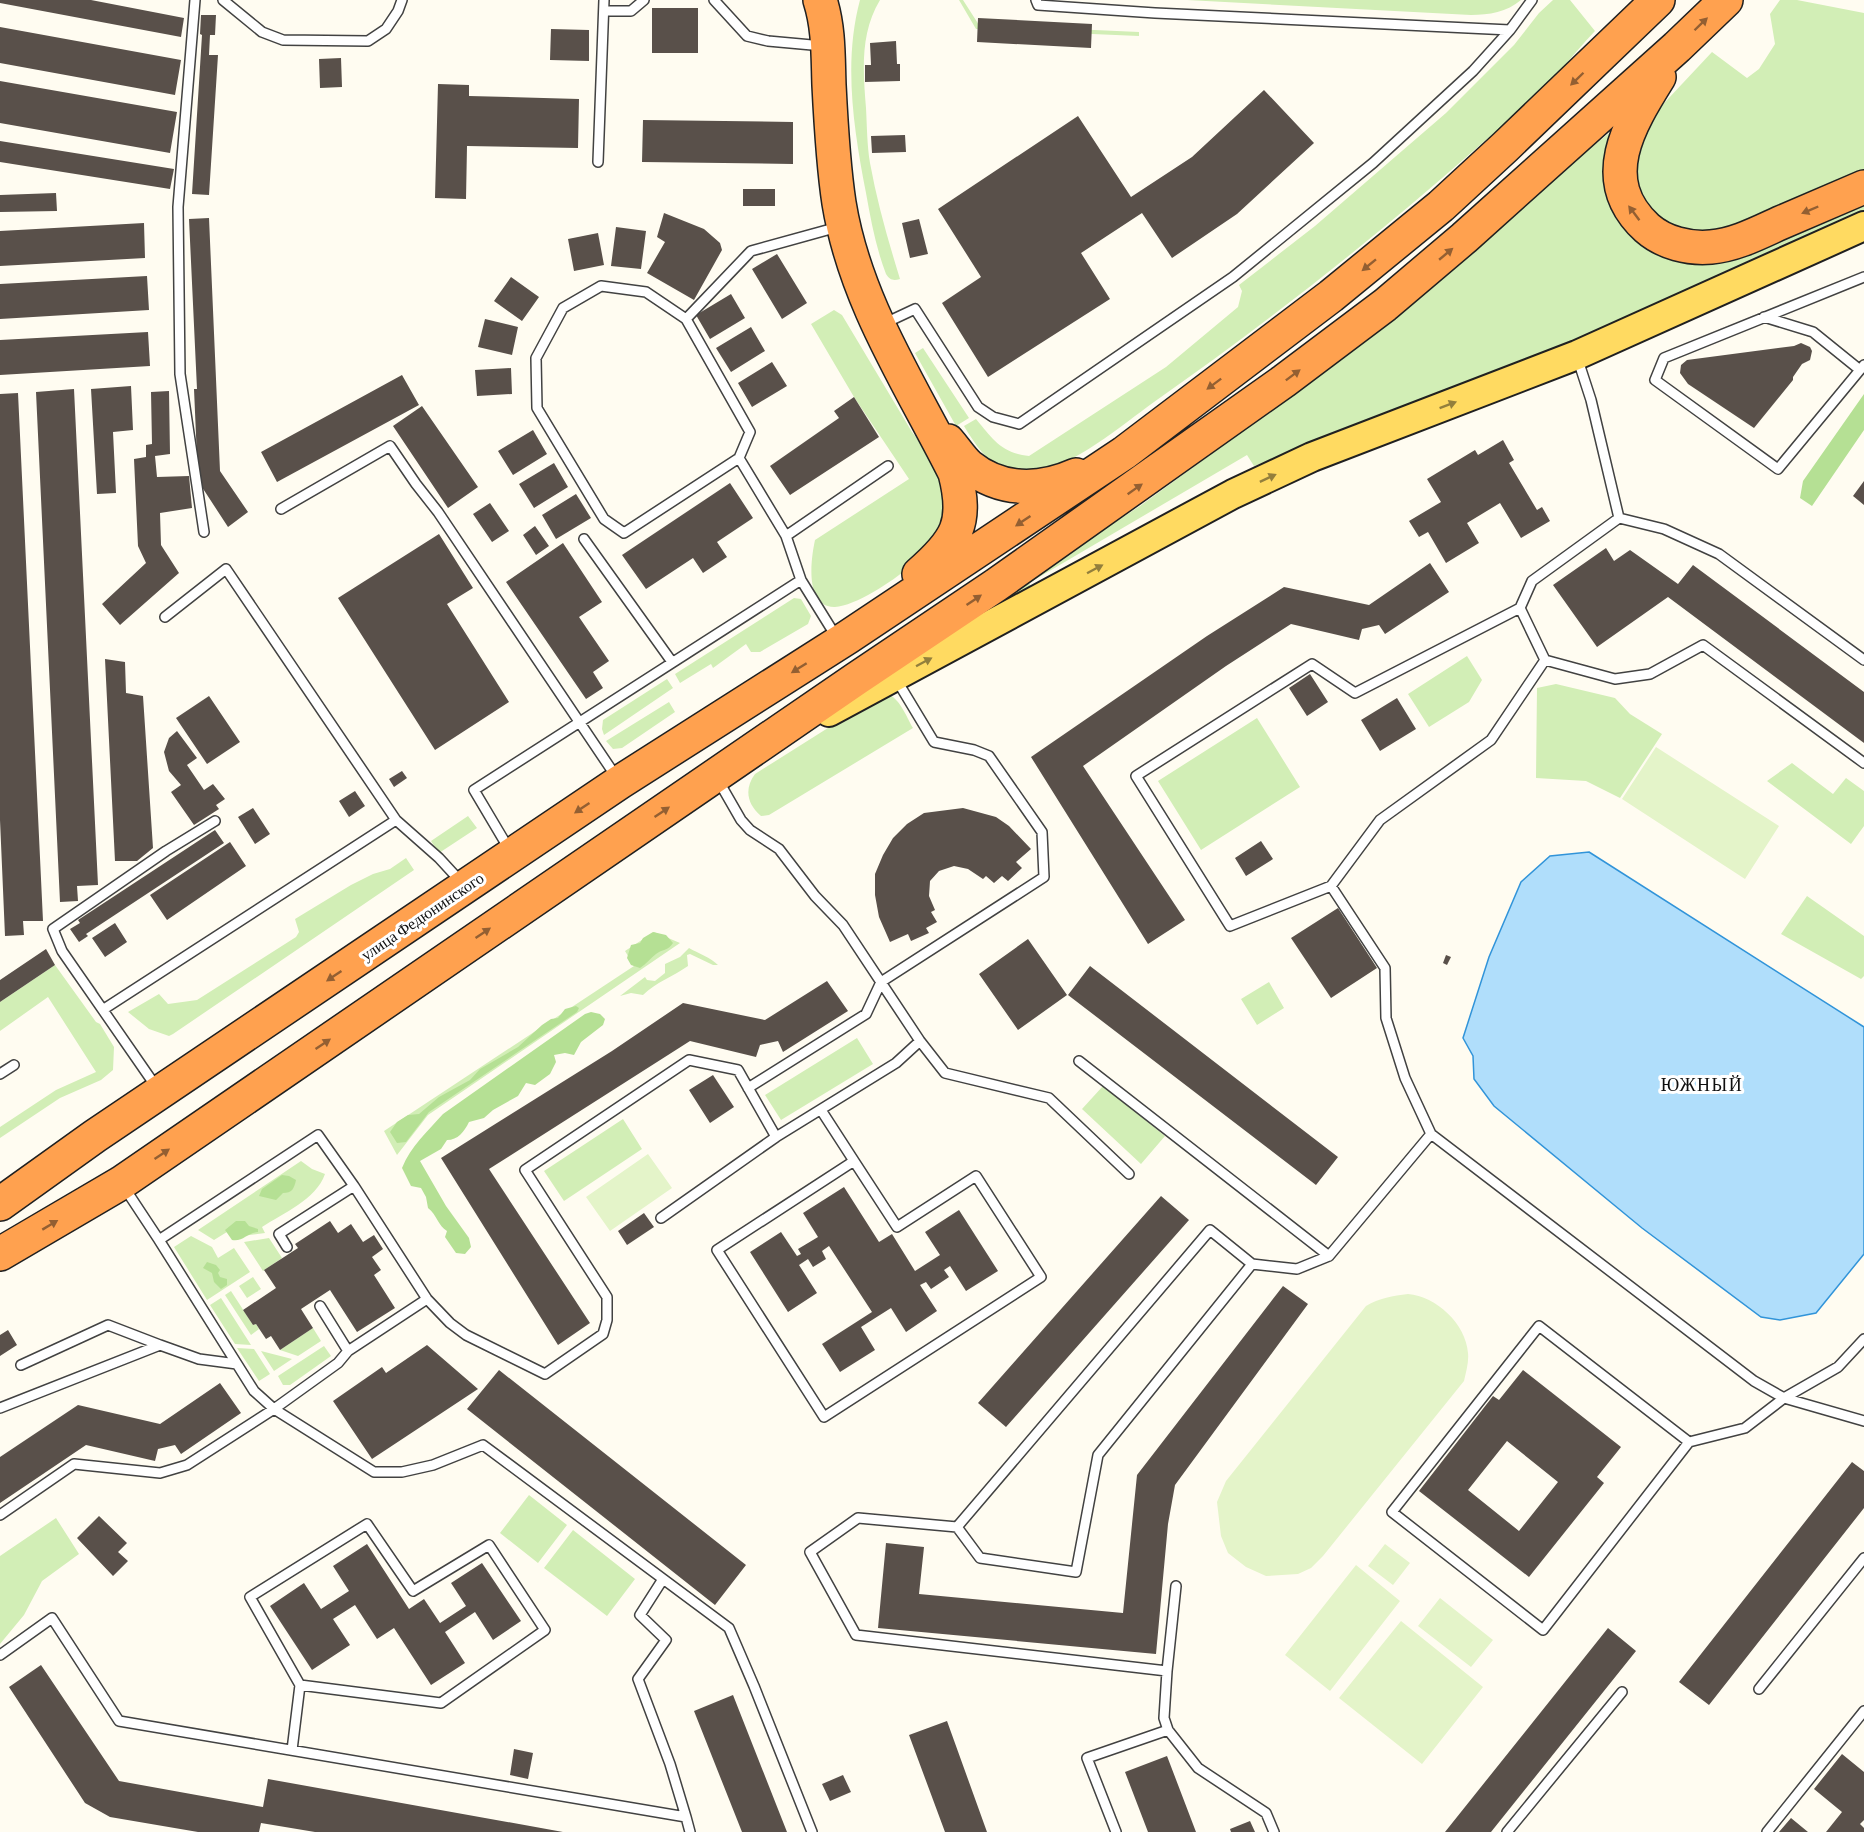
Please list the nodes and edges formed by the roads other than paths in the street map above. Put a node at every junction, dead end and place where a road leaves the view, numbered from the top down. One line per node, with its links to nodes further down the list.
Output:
1 (195, 0): 33 (lane)
2 (223, 0): 3 (lane)
3 (402, 0)
4 (604, 0): 13 (lane)
5 (644, 0): 13 (lane)
6 (714, 0): 15 (lane)
7 (820, 0): 15 (highway)
8 (841, 0): 15 (highway)
9 (1036, 0): 14 (lane)
10 (1532, 0): 14 (lane)
11 (1658, 0): 28 (highway, one-way to 28)
12 (1726, 0): 16 (highway, one-way to 12)
13 (604, 10): 17 (lane)
14 (1510, 30): 24 (lane)
15 (828, 46): 19 (highway)
16 (1677, 47): 18 (highway, one-way to 16); 45 (highway, one-way to 16)
17 (598, 162)
18 (1864, 187)
19 (844, 225): 23 (lane); 24 (highway)
20 (1864, 226): 25 (main road)
21 (1864, 277): 22 (lane)
22 (1764, 317): 26 (lane); 26 (lane)
23 (686, 319): 29 (lane); 29 (lane)
24 (878, 327): 27 (highway)
25 (1577, 355): 32 (lane); 43 (main road, one-way to 25)
26 (1862, 367)
27 (923, 410): 28 (highway); 39 (highway)
28 (1124, 453): 39 (highway, one-way to 39)
29 (739, 458): 34 (lane)
30 (888, 466): 34 (lane)
31 (281, 509): 44 (lane)
32 (1619, 518): 37 (lane); 41 (lane)
33 (204, 532)
34 (786, 536): 36 (lane)
35 (584, 539): 42 (lane)
36 (801, 580): 39 (lane); 42 (lane)
37 (1520, 608): 40 (lane); 52 (lane)
38 (165, 617): 49 (lane)
39 (844, 640): 48 (highway, улица Федюнинского, one-way to 48)
40 (1545, 660): 46 (lane); 52 (lane)
41 (1864, 660)
42 (672, 662): 44 (lane)
43 (895, 677): 45 (main road); 54 (lane)
44 (579, 722): 48 (lane); 51 (lane)
45 (742, 758): 47 (highway)
46 (1864, 763)
47 (716, 776): 54 (lane); 67 (highway, one-way to 47)
48 (620, 782): 51 (highway, улица Федюнинского, one-way to 51)
49 (396, 820): 53 (lane); 55 (lane)
50 (215, 821): 55 (lane)
51 (513, 854): 53 (highway, улица Федюнинского)
52 (1331, 886): 63 (lane)
53 (466, 887): 61 (highway, улица Федюнинского, one-way to 61)
54 (881, 982): 56 (lane); 60 (lane)
55 (104, 1009): 61 (lane)
56 (920, 1041): 62 (lane); 66 (lane)
57 (1079, 1061): 74 (lane)
58 (14, 1065): 59 (lane)
59 (0, 1074)
60 (748, 1088): 64 (lane); 76 (lane)
61 (160, 1093): 69 (highway, улица Федюнинского)
62 (821, 1110): 64 (lane); 65 (lane)
63 (1431, 1134): 74 (lane); 83 (lane)
64 (777, 1137): 70 (lane)
65 (854, 1161): 65 (lane)
66 (1129, 1174)
67 (121, 1183): 71 (lane); 73 (highway, one-way to 67)
68 (354, 1186): 71 (lane); 72 (lane); 76 (lane)
69 (0, 1204)
70 (661, 1218)
71 (159, 1240): 81 (lane)
72 (287, 1247)
73 (0, 1254)
74 (1329, 1256): 75 (lane)
75 (1252, 1264): 89 (lane); 89 (lane)
76 (427, 1299): 80 (lane)
77 (320, 1306): 80 (lane)
78 (1864, 1339): 83 (lane)
79 (160, 1345): 81 (lane); 82 (lane); 84 (lane)
80 (348, 1351): 85 (lane)
81 (237, 1364): 85 (lane)
82 (21, 1365)
83 (1784, 1398): 86 (lane); 87 (lane)
84 (0, 1408)
85 (274, 1409): 88 (lane); 91 (lane)
86 (1864, 1421)
87 (1689, 1442): 87 (lane)
88 (0, 1515)
89 (957, 1527): 94 (lane)
90 (1864, 1558): 96 (lane)
91 (663, 1579): 101 (lane); 103 (lane)
92 (1176, 1586): 94 (lane)
93 (0, 1654): 100 (lane)
94 (1167, 1671): 99 (lane)
95 (300, 1685): 95 (lane); 100 (lane)
96 (1759, 1689)
97 (1622, 1692): 106 (lane)
98 (1864, 1711): 107 (lane)
99 (1168, 1730): 104 (lane); 105 (lane)
100 (292, 1750): 101 (lane)
101 (686, 1817): 102 (lane)
102 (690, 1832)
103 (812, 1832)
104 (1116, 1832)
105 (1274, 1832)
106 (1507, 1832)
107 (1767, 1832)

